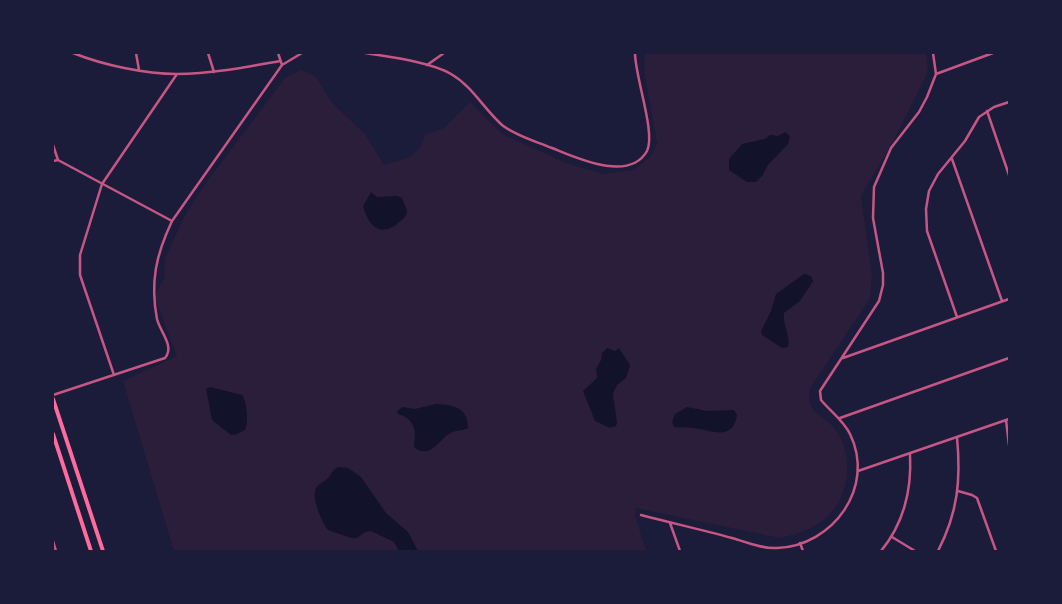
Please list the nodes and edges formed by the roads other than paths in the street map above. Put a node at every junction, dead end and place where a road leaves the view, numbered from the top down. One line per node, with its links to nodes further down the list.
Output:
1 (73, 53): 15 (street)
2 (136, 53): 15 (street)
3 (208, 53): 16 (street)
4 (278, 53): 12 (street)
5 (302, 53): 13 (street)
6 (366, 53): 11 (street)
7 (444, 53): 14 (street)
8 (636, 53): 14 (street)
9 (933, 53): 18 (street)
10 (993, 53): 18 (street)
11 (381, 54): 14 (street)
12 (280, 61): 13 (street); 16 (street)
13 (282, 65): 27 (street)
14 (427, 66)
15 (139, 70): 17 (street)
16 (214, 72): 17 (street)
17 (177, 74): 26 (street)
18 (936, 74): 31 (street)
19 (1009, 102): 20 (street)
20 (987, 111): 22 (street); 25 (street)
21 (53, 145): 23 (street)
22 (952, 158): 29 (street); 30 (street)
23 (58, 160): 24 (street); 26 (street)
24 (53, 162)
25 (1009, 174)
26 (102, 184): 27 (street); 33 (street)
27 (172, 221): 33 (street)
28 (1009, 299): 29 (street)
29 (1002, 301): 30 (street)
30 (957, 317): 31 (street)
31 (842, 358): 36 (street)
32 (1009, 358): 36 (street)
33 (114, 375): 34 (street)
34 (53, 395)
35 (53, 399): 51 (main road)
36 (840, 418): 42 (street)
37 (1007, 419): 39 (street); 40 (street)
38 (53, 434): 50 (main road)
39 (957, 437): 41 (street); 43 (street)
40 (1009, 445)
41 (910, 454): 42 (street); 46 (street)
42 (858, 471): 48 (street)
43 (958, 491): 56 (street); 57 (street)
44 (641, 515): 45 (street)
45 (670, 522): 48 (street); 52 (street)
46 (892, 537): 54 (street); 55 (street)
47 (53, 541): 49 (street)
48 (800, 543): 53 (street)
49 (56, 551)
50 (91, 551)
51 (103, 551)
52 (680, 551)
53 (803, 551)
54 (880, 551)
55 (915, 551)
56 (938, 551)
57 (996, 551)

